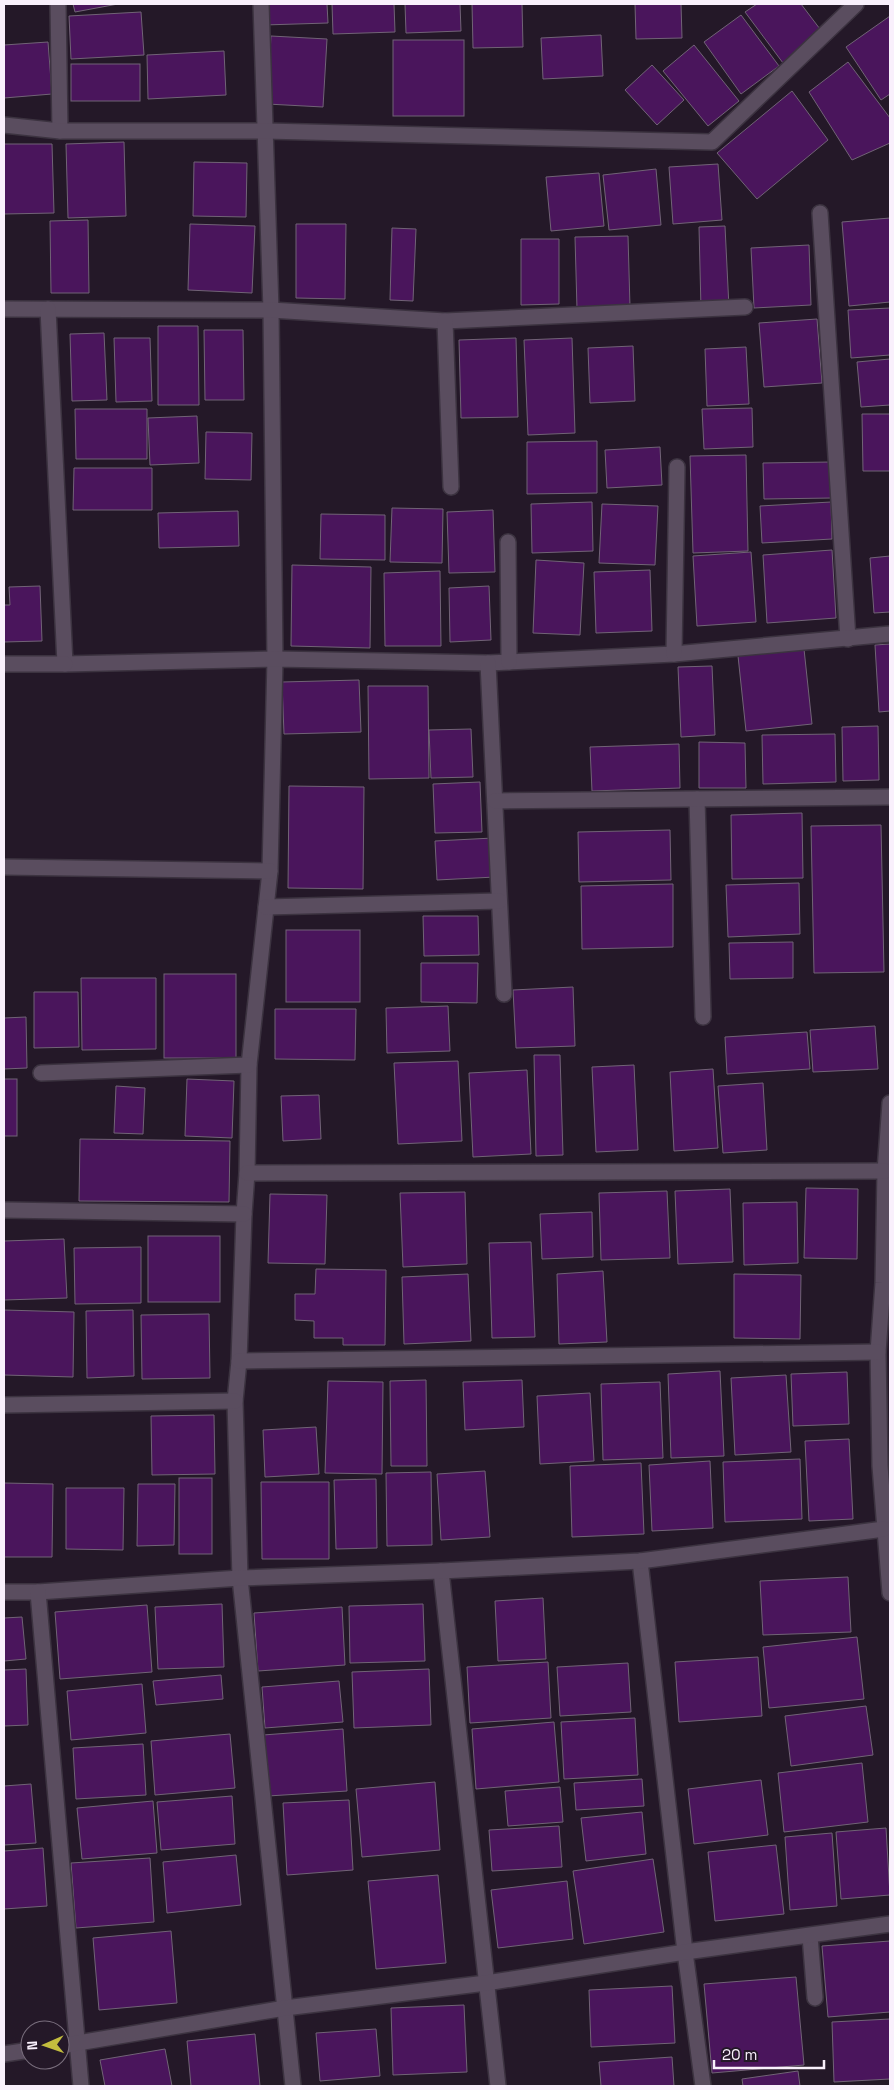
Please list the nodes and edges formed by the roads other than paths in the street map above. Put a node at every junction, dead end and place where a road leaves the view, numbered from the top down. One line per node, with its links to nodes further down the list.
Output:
1 (58, 4): 5 (street)
2 (261, 4): 6 (street)
3 (856, 4): 6 (street)
4 (4, 125): 5 (street)
5 (60, 131): 6 (street)
6 (266, 132): 11 (street)
7 (820, 212): 17 (street)
8 (745, 307): 12 (street)
9 (4, 309): 10 (street)
10 (48, 309): 11 (street); 22 (street)
11 (271, 310): 12 (street); 19 (street)
12 (445, 321): 14 (street)
13 (677, 467): 18 (street)
14 (451, 487)
15 (508, 542): 20 (street)
16 (890, 634): 17 (street)
17 (848, 638): 18 (street)
18 (674, 654): 20 (street)
19 (275, 659): 22 (street); 23 (street); 28 (street)
20 (509, 662): 23 (street)
21 (4, 664): 22 (street)
22 (65, 664)
23 (488, 664): 26 (street)
24 (890, 797): 25 (street)
25 (697, 799): 26 (street); 32 (street)
26 (495, 801): 29 (street)
27 (4, 867): 28 (street)
28 (270, 871): 30 (street)
29 (499, 901): 30 (street); 31 (street)
30 (266, 907): 33 (street)
31 (504, 994)
32 (704, 1016)
33 (249, 1065): 34 (street); 37 (street)
34 (41, 1073)
35 (890, 1102): 36 (street)
36 (885, 1171): 37 (street); 40 (street)
37 (248, 1173): 39 (street)
38 (4, 1210): 39 (street)
39 (244, 1214): 42 (street)
40 (887, 1283): 41 (street)
41 (878, 1352): 42 (street); 45 (street)
42 (239, 1361): 43 (street)
43 (235, 1401): 44 (street); 49 (street)
44 (4, 1405)
45 (885, 1466): 46 (street)
46 (884, 1529): 47 (street); 52 (street)
47 (640, 1562): 48 (street); 55 (street)
48 (441, 1571): 49 (street); 56 (street)
49 (240, 1578): 51 (street); 58 (street)
50 (4, 1592): 51 (street)
51 (38, 1592): 59 (street)
52 (890, 1593)
53 (890, 1924): 54 (street)
54 (810, 1936): 55 (street); 57 (street)
55 (685, 1952): 56 (street); 66 (street)
56 (486, 1983): 58 (street); 65 (street)
57 (815, 1998)
58 (285, 2008): 59 (street); 64 (street)
59 (76, 2044): 60 (street); 63 (street)
60 (70, 2045)
61 (20, 2052): 62 (street)
62 (4, 2054)
63 (81, 2086)
64 (293, 2086)
65 (498, 2086)
66 (703, 2086)

